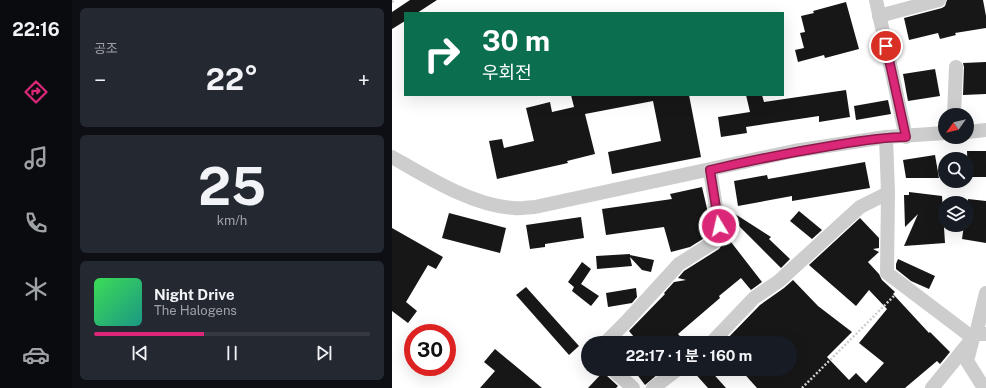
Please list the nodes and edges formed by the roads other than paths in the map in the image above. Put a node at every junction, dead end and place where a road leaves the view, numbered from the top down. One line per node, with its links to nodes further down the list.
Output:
1 (876, 0): 3 (street)
2 (939, 0): 3 (street)
3 (879, 16): 10 (street)
4 (956, 67): 5 (street)
5 (954, 108)
6 (986, 130): 7 (street)
7 (974, 131)
8 (938, 134): 10 (street)
9 (886, 137): 10 (street); 12 (street); 13 (street)
10 (906, 137)
11 (392, 157): 12 (street)
12 (710, 170): 16 (street)
13 (888, 194): 15 (street); 17 (street)
14 (986, 293): 15 (street)
15 (978, 335): 22 (street); 23 (street)
16 (612, 336)
17 (718, 336)
18 (620, 376): 20 (street)
19 (669, 376): 21 (street)
20 (633, 388)
21 (653, 388)
22 (932, 388)
23 (984, 388)

